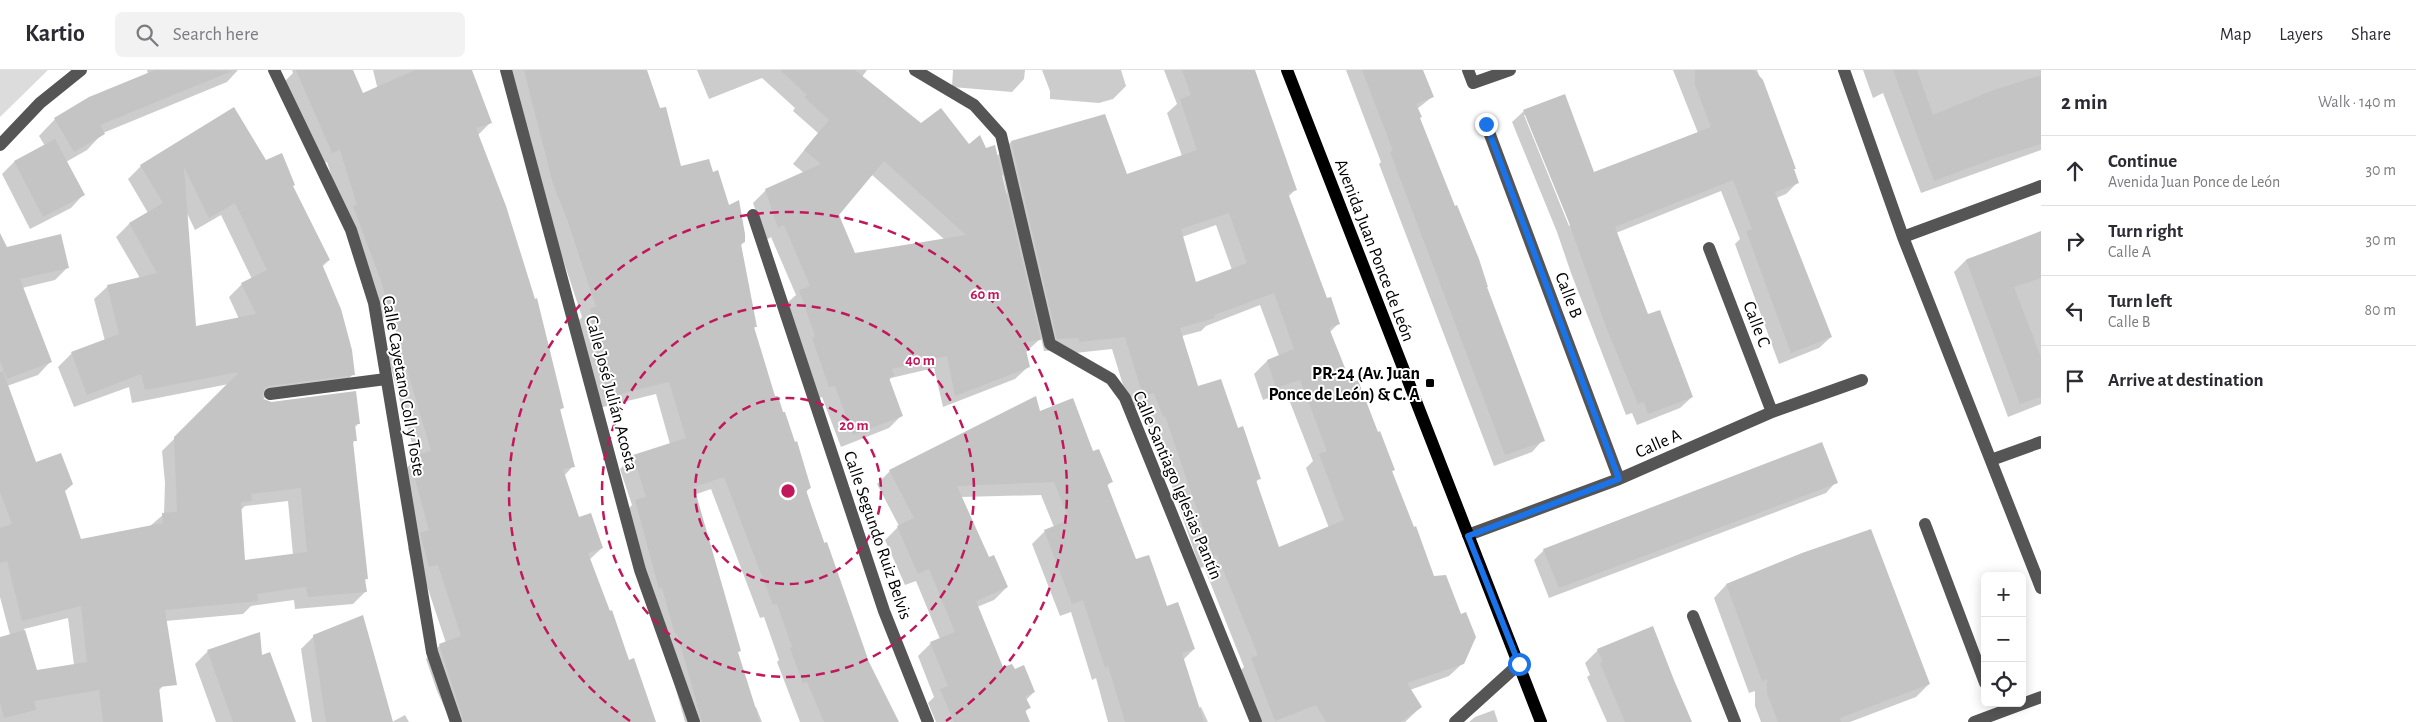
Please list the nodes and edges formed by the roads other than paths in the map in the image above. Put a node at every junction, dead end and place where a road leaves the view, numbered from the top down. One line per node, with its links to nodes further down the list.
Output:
1 (80, 70): 10 (street)
2 (274, 70): 15 (street, Calle Cayetano Coll y Toste)
3 (506, 70): 31 (street, Calle José Julián Acosta)
4 (915, 70): 33 (street, Calle Santiago Iglesias Pantín)
5 (1287, 70): 23 (main road, Avenida Juan Ponce de León)
6 (1468, 70): 7 (street)
7 (1510, 70)
8 (1844, 70): 13 (street)
9 (1486, 124): 21 (street, Calle B)
10 (0, 145)
11 (2041, 186): 13 (street)
12 (753, 215): 32 (street, Calle Segundo Ruiz Belvis)
13 (1903, 237): 20 (street)
14 (1709, 248): 18 (street, Calle C)
15 (386, 379): 17 (street); 30 (street, Calle Cayetano Coll y Toste)
16 (1862, 380): 18 (street, Calle A)
17 (270, 394)
18 (1772, 412): 21 (street, Calle A)
19 (2041, 442): 20 (street)
20 (1991, 460): 24 (street)
21 (1619, 479): 23 (street, Calle A)
22 (1925, 524): 27 (street)
23 (1468, 536): 26 (main road, Avenida Juan Ponce de León)
24 (2041, 588)
25 (1693, 616): 36 (street)
26 (1519, 664): 34 (street); 35 (main road, Avenida Juan Ponce de León)
27 (1981, 672)
28 (2041, 697): 29 (street)
29 (1994, 709): 37 (street)
30 (456, 722)
31 (694, 722)
32 (928, 722)
33 (1256, 722)
34 (1455, 722)
35 (1541, 722)
36 (1735, 722)
37 (1974, 722)

